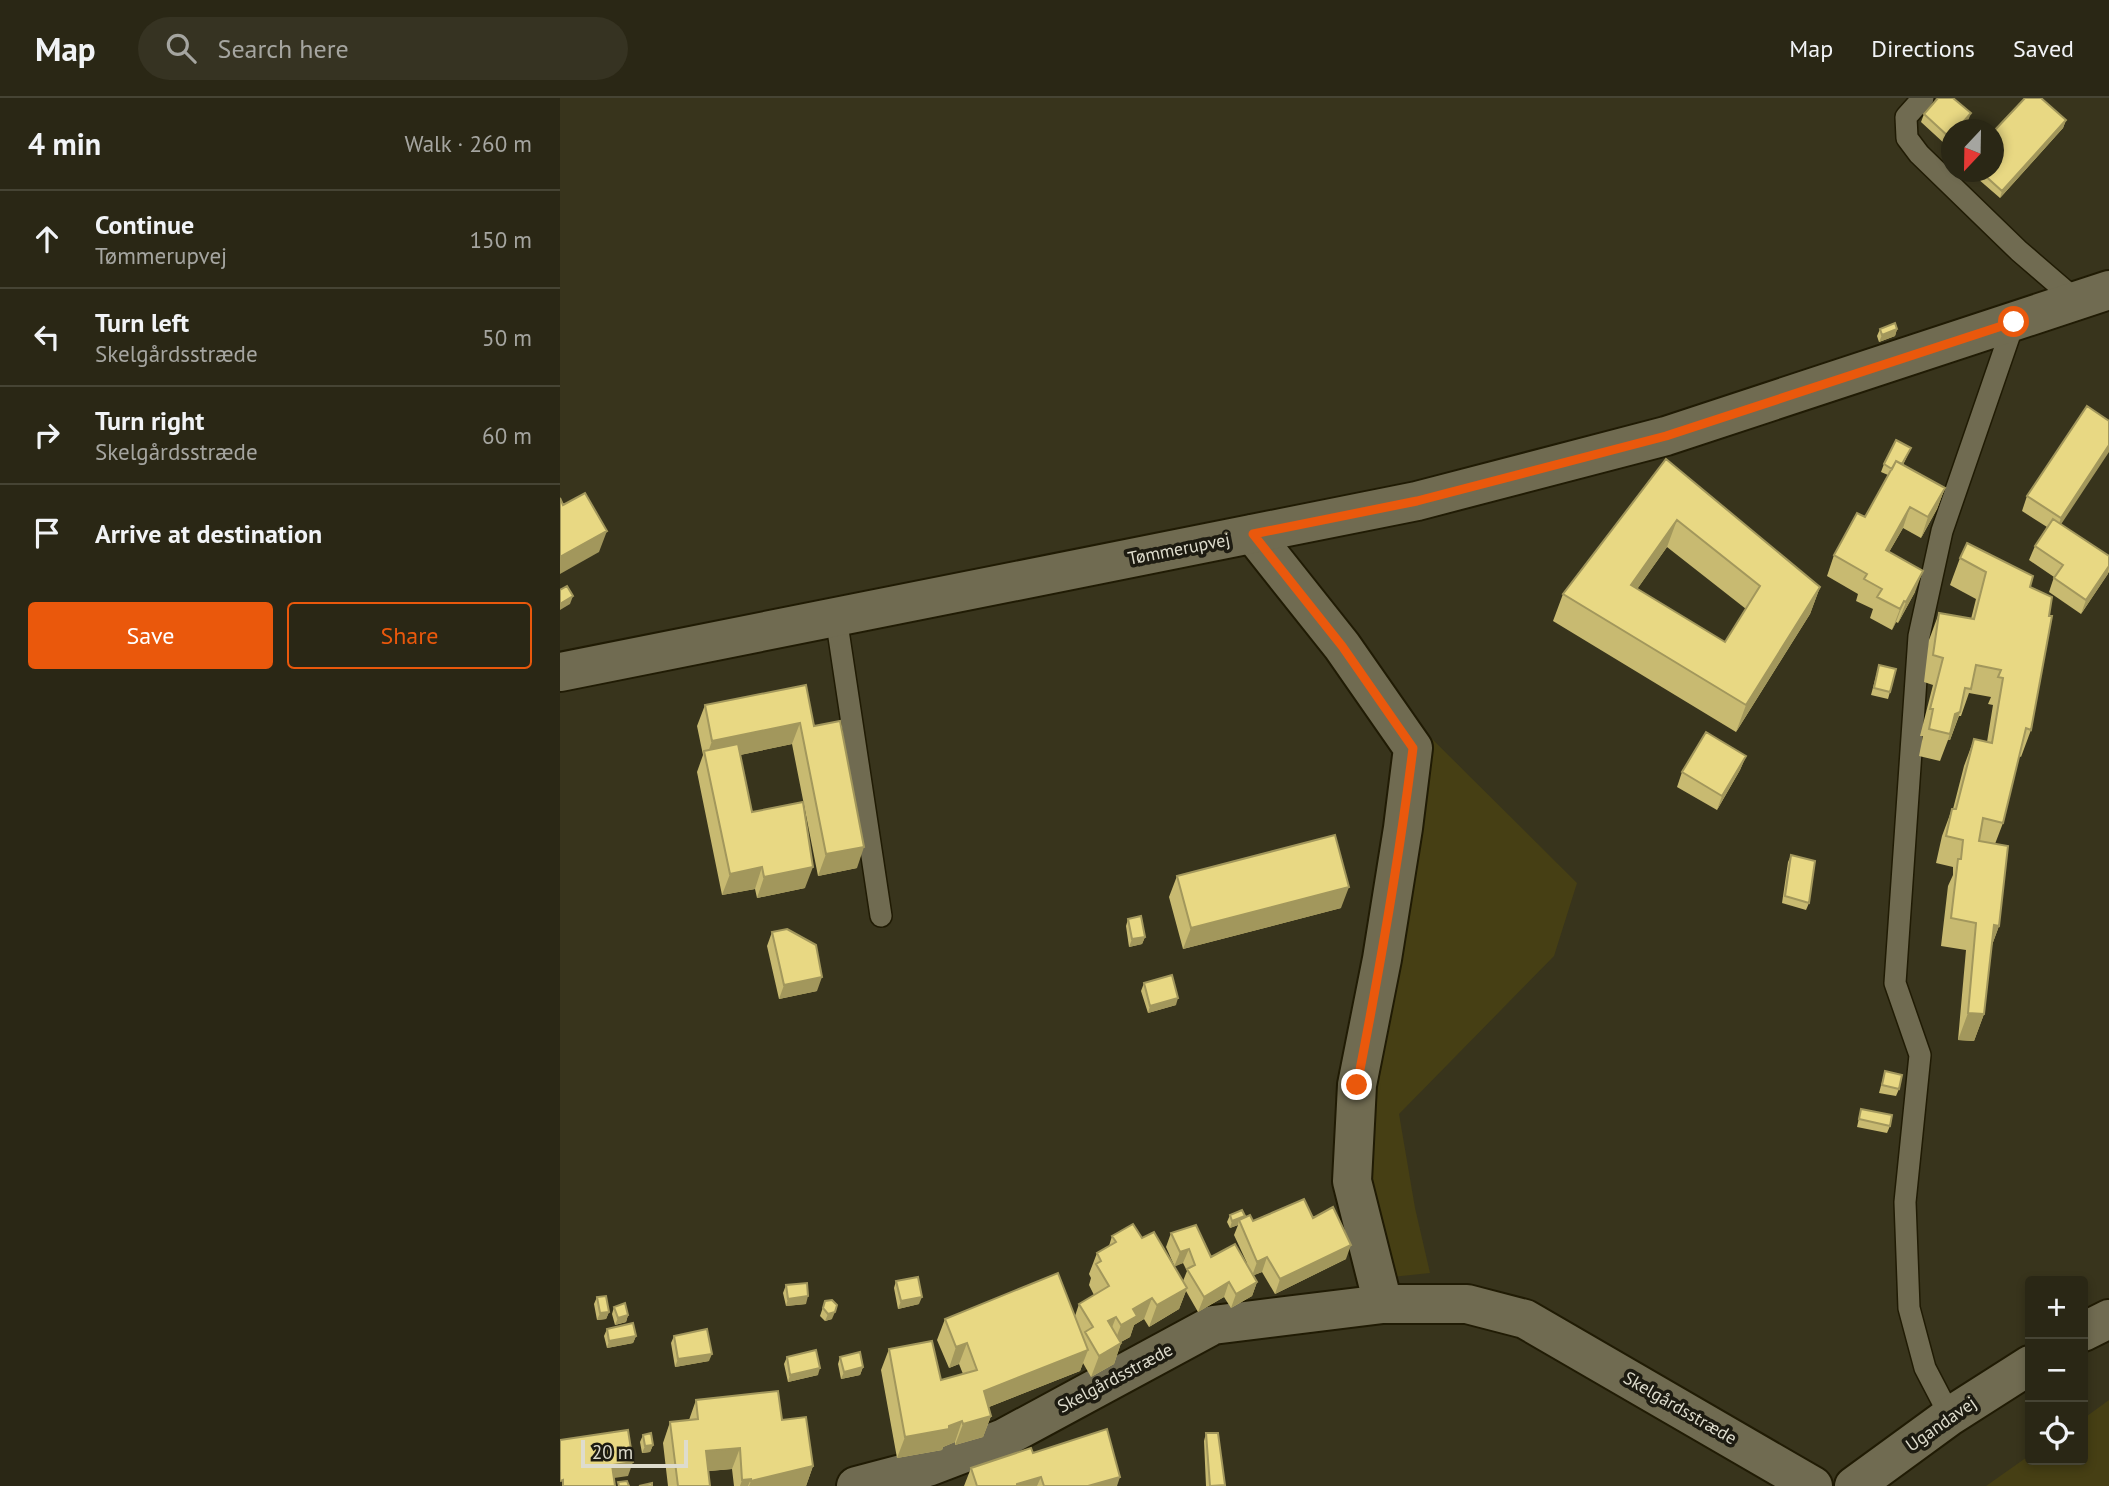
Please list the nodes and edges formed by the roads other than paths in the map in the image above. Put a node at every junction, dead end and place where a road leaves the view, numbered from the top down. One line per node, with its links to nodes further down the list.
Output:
1 (1923, 98): 2 (lane)
2 (2093, 296): 3 (street, Tømmerupvej)
3 (2014, 322): 4 (street, Tømmerupvej); 12 (lane)
4 (1253, 534): 5 (street, Tømmerupvej); 8 (street)
5 (836, 617): 6 (street, Tømmerupvej); 7 (lane)
6 (560, 672)
7 (881, 916)
8 (1383, 1304): 13 (street, Skelgårdsstræde); 14 (street, Skelgårdsstræde)
9 (2109, 1319): 10 (street)
10 (2088, 1330)
11 (2025, 1368): 12 (street, Ugandavej)
12 (1950, 1416): 15 (street, Ugandavej)
13 (856, 1486)
14 (1814, 1486)
15 (1854, 1486)

